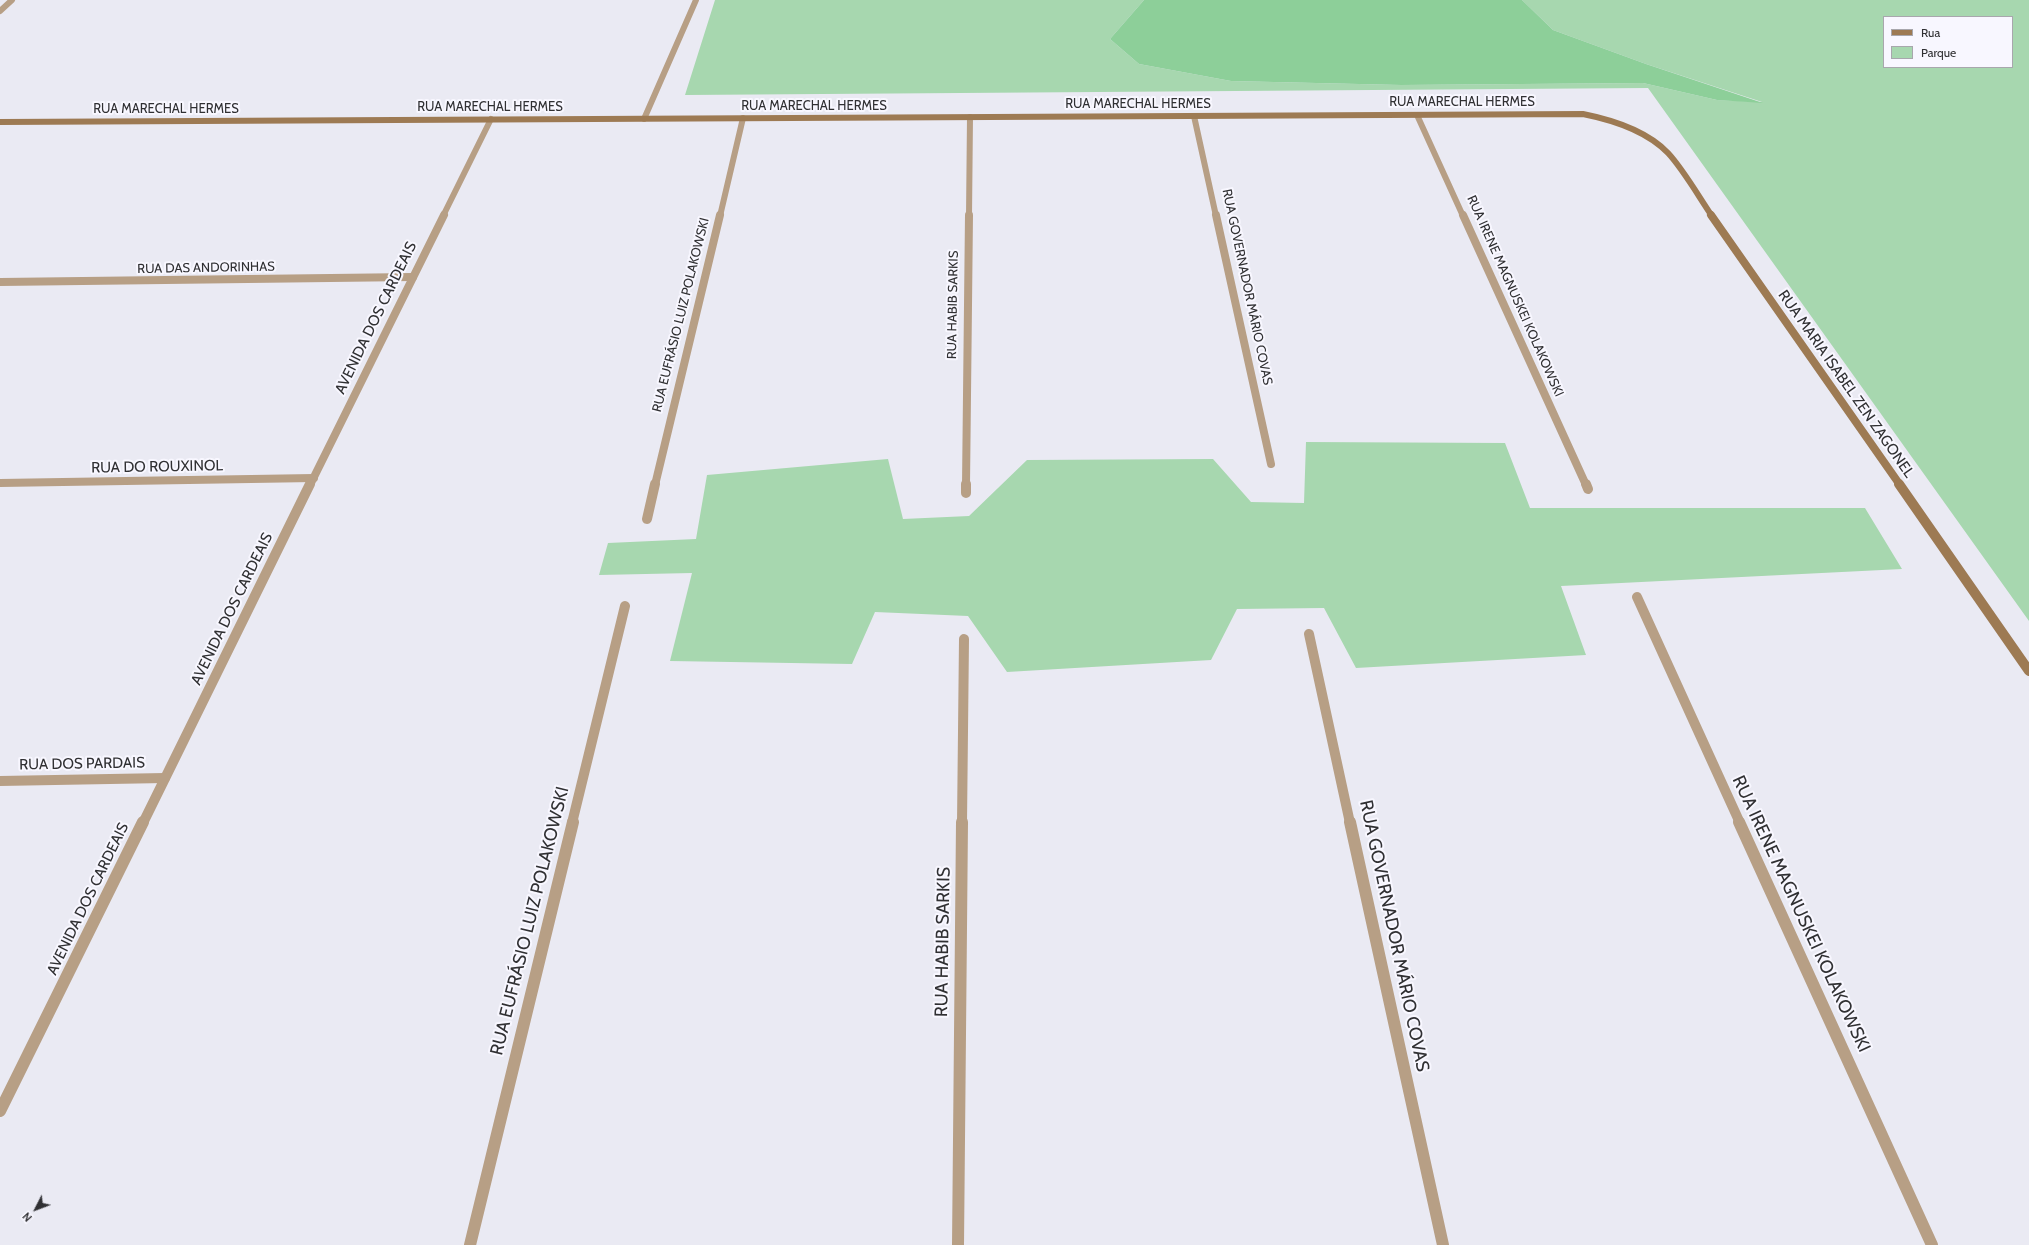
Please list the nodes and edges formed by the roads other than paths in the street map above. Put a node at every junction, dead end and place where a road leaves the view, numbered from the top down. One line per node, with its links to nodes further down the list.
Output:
1 (12, 0): 3 (street)
2 (696, 0): 9 (street)
3 (0, 11)
4 (1417, 115): 5 (main road, RUA MARECHAL HERMES); 11 (main road, RUA MARECHAL HERMES); 17 (street, RUA IRENE MAGNUSKEI KOLAKOWSKI)
5 (1194, 116): 6 (main road, RUA MARECHAL HERMES); 14 (street, RUA GOVERNADOR MÁRIO COVAS)
6 (970, 117): 7 (main road, RUA MARECHAL HERMES); 18 (street, RUA HABIB SARKIS)
7 (743, 118): 9 (main road, RUA MARECHAL HERMES); 19 (street, RUA EUFRÁSIO LUIZ POLAKOWSKI)
8 (491, 119): 9 (main road, RUA MARECHAL HERMES); 10 (main road, RUA MARECHAL HERMES); 12 (street, AVENIDA DOS CARDEAIS)
9 (644, 119)
10 (0, 122)
11 (1627, 125): 24 (main road, RUA MARIA ISABEL ZEN ZAGONEL)
12 (413, 277): 13 (street, RUA DAS ANDORINHAS); 15 (street, AVENIDA DOS CARDEAIS)
13 (0, 282)
14 (1271, 464)
15 (314, 478): 16 (street, RUA DO ROUXINOL); 25 (street, AVENIDA DOS CARDEAIS)
16 (0, 483)
17 (1588, 489)
18 (966, 493)
19 (647, 519)
20 (1637, 597): 31 (street, RUA IRENE MAGNUSKEI KOLAKOWSKI)
21 (625, 606): 28 (street, RUA EUFRÁSIO LUIZ POLAKOWSKI)
22 (1309, 634): 30 (street, RUA GOVERNADOR MÁRIO COVAS)
23 (964, 639): 29 (street, RUA HABIB SARKIS)
24 (2029, 671)
25 (165, 778): 26 (street, RUA DOS PARDAIS); 27 (street, AVENIDA DOS CARDEAIS)
26 (0, 781)
27 (0, 1111)
28 (470, 1245)
29 (958, 1245)
30 (1444, 1245)
31 (1932, 1245)

